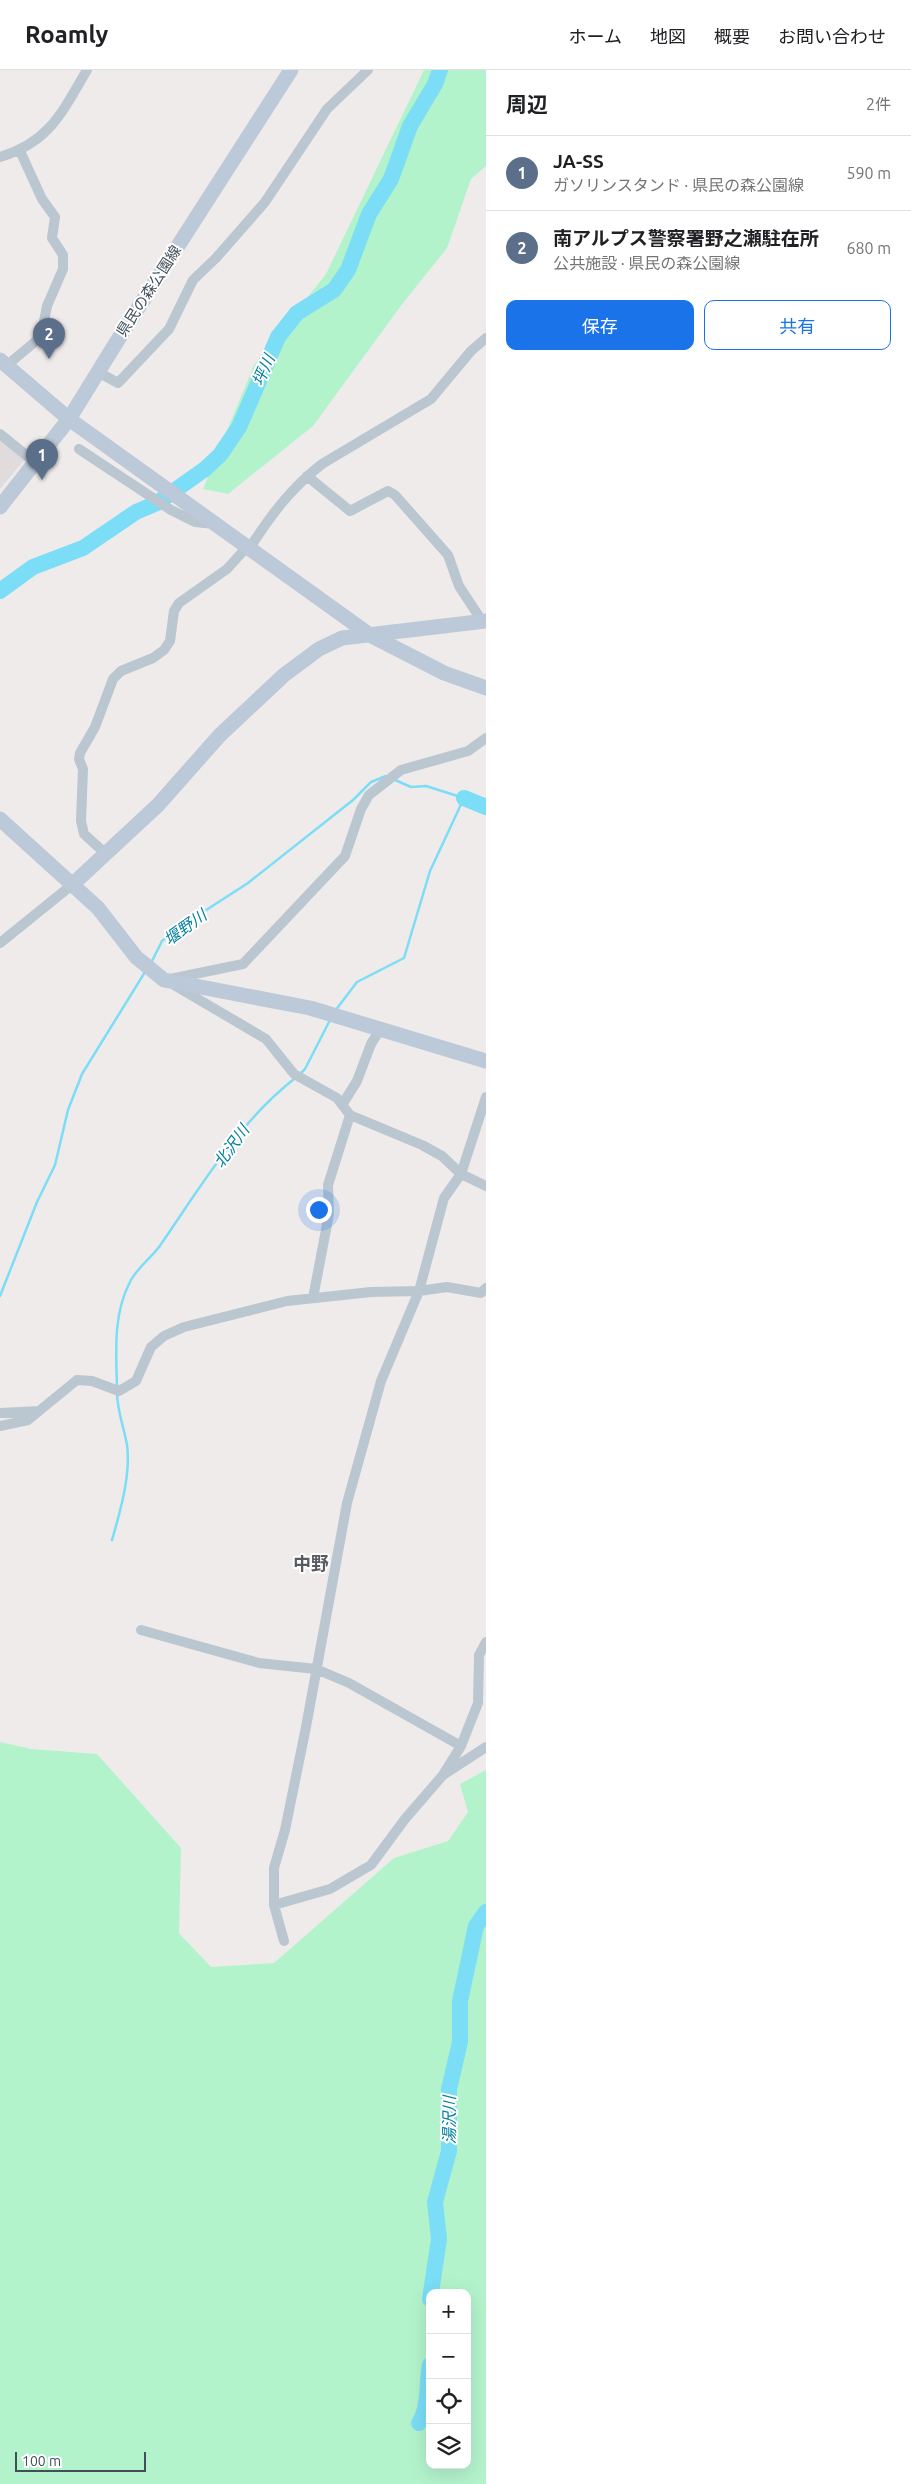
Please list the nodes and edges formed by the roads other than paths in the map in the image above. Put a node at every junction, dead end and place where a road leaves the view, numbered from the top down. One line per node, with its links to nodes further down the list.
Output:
1 (87, 70): 4 (street)
2 (291, 70): 8 (street, 県民の森公園線)
3 (368, 70): 8 (street)
4 (20, 151): 5 (street); 7 (street)
5 (0, 157)
6 (486, 338): 13 (street)
7 (3, 363): 9 (street)
8 (98, 372): 9 (street, 県民の森公園線)
9 (69, 419): 12 (street, 県民の森公園線); 15 (street)
10 (0, 434): 12 (street)
11 (79, 449): 15 (street)
12 (36, 464): 14 (street, 県民の森公園線)
13 (307, 476): 16 (street); 17 (street)
14 (0, 507)
15 (215, 524): 16 (street)
16 (248, 548): 18 (street); 22 (street)
17 (484, 621): 18 (street)
18 (370, 635): 19 (street); 22 (street)
19 (486, 688)
20 (486, 738): 25 (street)
21 (0, 819): 23 (street)
22 (106, 854): 23 (street)
23 (74, 884): 24 (street); 25 (street)
24 (0, 943)
25 (154, 971): 26 (street); 29 (street)
26 (381, 1028): 27 (street); 29 (street)
27 (486, 1061)
28 (486, 1096): 31 (street)
29 (342, 1105): 30 (street)
30 (350, 1115): 31 (street); 35 (street)
31 (461, 1174): 32 (street); 34 (street)
32 (486, 1186)
33 (486, 1288): 34 (street)
34 (419, 1291): 35 (street); 41 (street)
35 (313, 1298): 36 (street)
36 (39, 1411): 37 (street); 38 (street)
37 (0, 1412)
38 (0, 1426)
39 (141, 1630): 41 (street)
40 (486, 1642): 42 (street)
41 (316, 1669): 42 (street); 45 (street)
42 (461, 1746): 44 (street)
43 (486, 1747): 44 (street)
44 (443, 1775): 45 (street)
45 (274, 1904): 46 (street)
46 (284, 1941)

